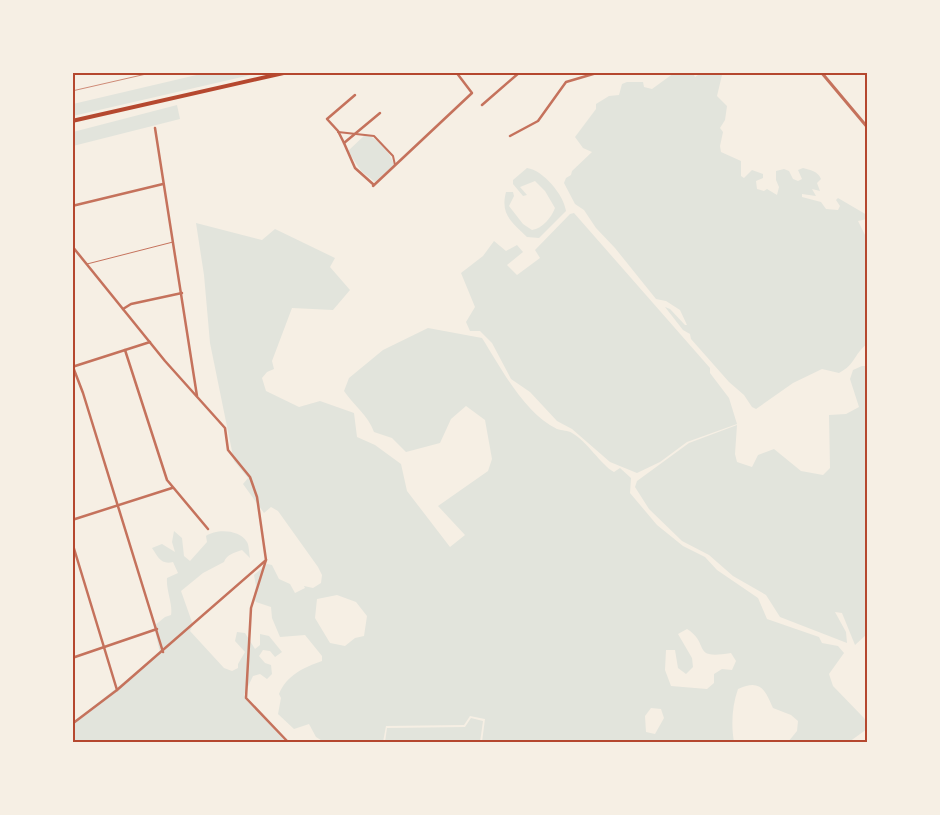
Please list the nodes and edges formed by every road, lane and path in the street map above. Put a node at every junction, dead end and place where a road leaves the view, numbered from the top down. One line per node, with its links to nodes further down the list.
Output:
1 (288, 72): 9 (main road)
2 (456, 72): 16 (street)
3 (520, 72): 7 (street)
4 (600, 72): 14 (street)
5 (821, 72): 11 (street)
6 (355, 95): 12 (street)
7 (482, 105)
8 (380, 113): 13 (street)
9 (72, 121)
10 (155, 128): 17 (street)
11 (868, 128)
12 (338, 132): 13 (street); 15 (street)
13 (356, 133): 15 (street); 16 (street)
14 (510, 136)
15 (344, 143): 16 (street)
16 (395, 165)
17 (164, 184): 18 (street); 19 (street)
18 (72, 206)
19 (173, 242): 21 (lane); 22 (street)
20 (72, 246): 21 (street)
21 (86, 264): 23 (street)
22 (182, 293): 23 (street); 27 (street)
23 (123, 309): 24 (street)
24 (150, 342): 25 (street); 27 (street)
25 (125, 350): 26 (street); 28 (street)
26 (73, 366): 29 (street)
27 (197, 397): 33 (street)
28 (172, 488): 29 (street); 31 (street)
29 (118, 507): 30 (street); 34 (street)
30 (72, 520)
31 (208, 529)
32 (72, 542): 35 (street)
33 (266, 560): 36 (street); 40 (street)
34 (157, 629): 35 (street); 36 (street)
35 (105, 647): 37 (street); 38 (street)
36 (164, 652): 38 (street)
37 (72, 658)
38 (118, 690): 39 (street)
39 (72, 724)
40 (288, 742)

